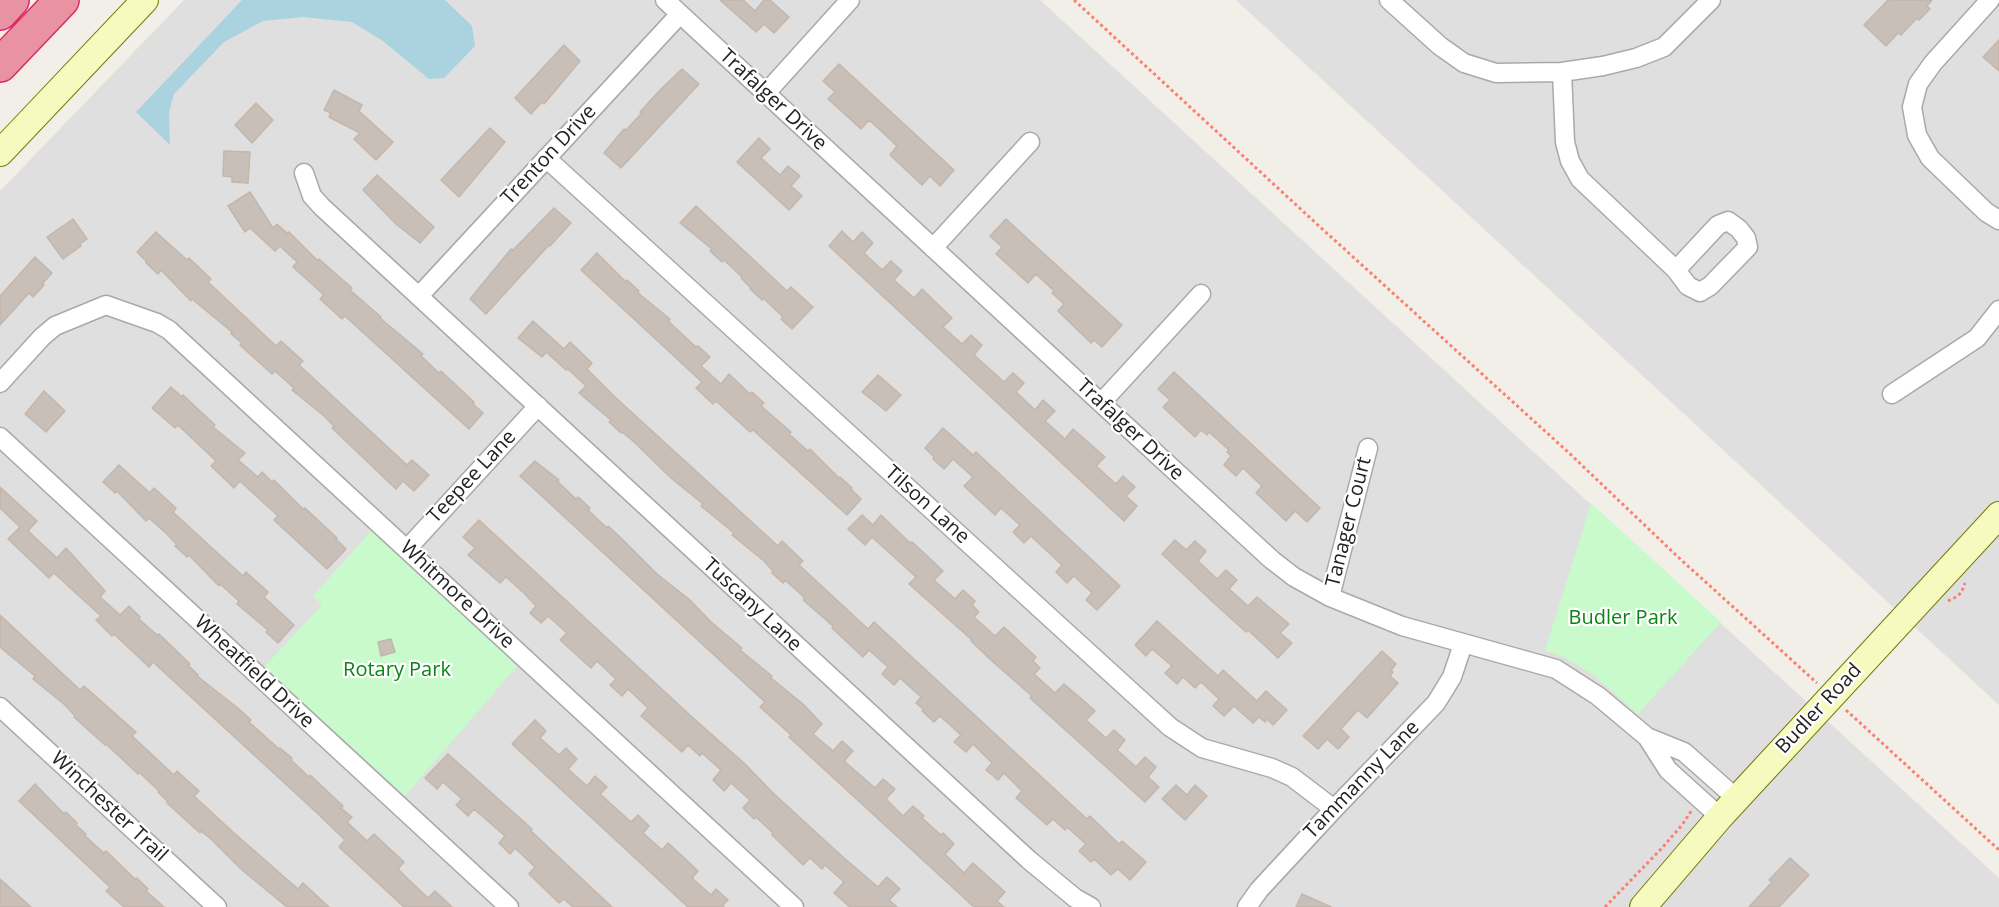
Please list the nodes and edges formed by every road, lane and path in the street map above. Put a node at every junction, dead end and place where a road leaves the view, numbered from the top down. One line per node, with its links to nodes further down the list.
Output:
1 (12, 0): 10 (highway)
2 (62, 0): 12 (highway)
3 (145, 0): 16 (street)
4 (664, 0): 11 (street, Trafalger Drive)
5 (850, 0): 14 (street)
6 (1074, 0): 35 (path)
7 (1389, 0): 13 (street)
8 (1711, 0): 13 (street)
9 (1990, 0): 19 (street)
10 (0, 13)
11 (680, 14): 14 (street, Trafalger Drive); 17 (street, Trenton Drive)
12 (0, 65)
13 (1562, 72): 21 (street)
14 (766, 93): 20 (street, Trafalger Drive)
15 (1030, 142): 20 (street)
16 (0, 153)
17 (546, 158): 23 (street, Trenton Drive); 40 (street, Tilson Lane)
18 (304, 173): 23 (street, Tuscany Lane)
19 (1999, 220)
20 (933, 248): 27 (street, Trafalger Drive)
21 (1676, 270)
22 (1201, 294): 27 (street)
23 (419, 296): 28 (street, Tuscany Lane)
24 (1999, 310): 26 (street)
25 (0, 383): 32 (street, Whitmore Drive)
26 (1892, 394)
27 (1101, 403): 33 (street, Trafalger Drive)
28 (538, 406): 32 (street, Teepee Lane); 46 (street, Tuscany Lane)
29 (0, 438): 44 (street, Wheatfield Drive)
30 (1368, 448): 33 (street, Tanager Court)
31 (1999, 515): 35 (street, Budler Road)
32 (407, 549): 45 (street, Whitmore Drive)
33 (1330, 597): 34 (street, Trafalger Drive)
34 (1463, 644): 37 (street, Trafalger Drive); 40 (street, Tammanny Lane)
35 (1838, 701): 38 (street, Budler Road); 42 (path)
36 (0, 707): 43 (street, Winchester Trail)
37 (1647, 737): 38 (street, Trafalger Drive); 39 (street, Trafalger Drive)
38 (1737, 799): 41 (street, Budler Road)
39 (1701, 800): 41 (street, Trafalger Drive); 48 (path)
40 (1334, 809): 47 (street, Tammanny Lane)
41 (1720, 817): 49 (street, Budler Road)
42 (1999, 850)
43 (217, 907)
44 (509, 907)
45 (794, 907)
46 (1091, 907)
47 (1247, 907)
48 (1605, 907)
49 (1643, 907)

